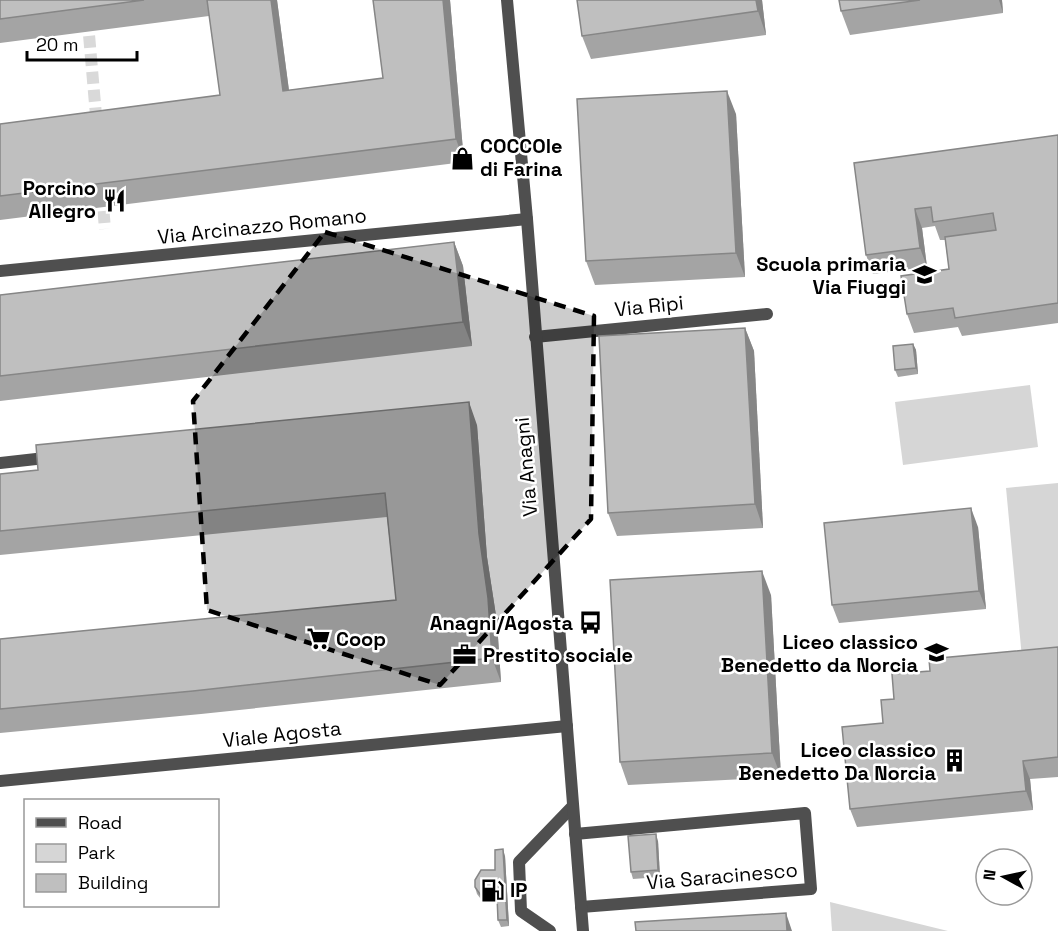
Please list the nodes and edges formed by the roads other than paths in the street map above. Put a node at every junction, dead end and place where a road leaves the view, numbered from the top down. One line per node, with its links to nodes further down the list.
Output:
1 (507, 0): 2 (street, Via Anagni)
2 (527, 219): 3 (street, Via Arcinazzo Romano); 5 (street, Via Anagni)
3 (0, 271)
4 (768, 314): 5 (street, Via Ripi)
5 (535, 337): 8 (street, Via Anagni)
6 (45, 458): 7 (street)
7 (0, 464)
8 (567, 726): 9 (street, Viale Agosta); 10 (street, Via Anagni)
9 (0, 781)
10 (572, 807): 11 (street, Via Anagni); 13 (street)
11 (575, 834): 12 (street, Via Anagni); 12 (street, Via Saracinesco)
12 (581, 907): 14 (street, Via Anagni)
13 (550, 931)
14 (583, 931)

